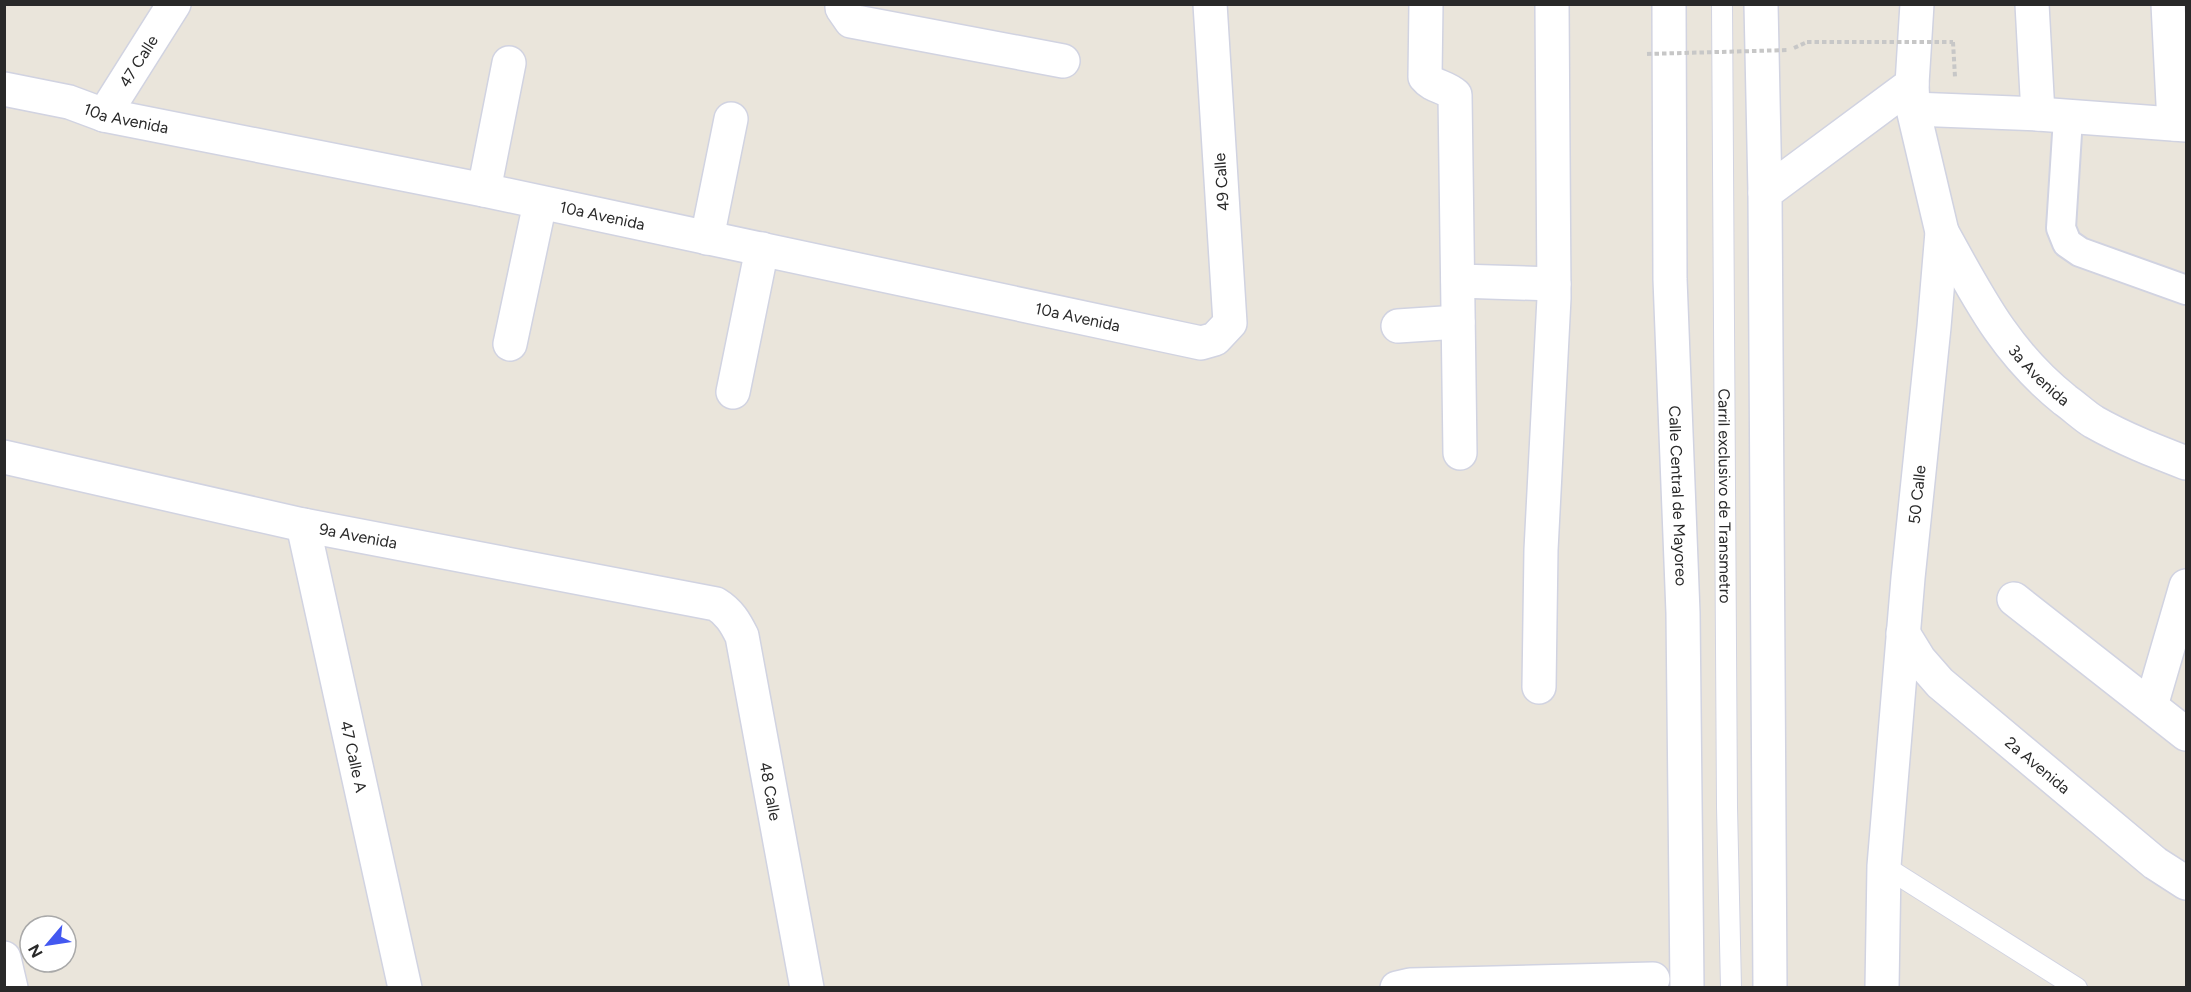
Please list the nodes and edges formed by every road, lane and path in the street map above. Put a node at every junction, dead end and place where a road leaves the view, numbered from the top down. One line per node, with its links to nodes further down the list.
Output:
1 (174, 4): 21 (street, 47 Calle)
2 (842, 4): 15 (street)
3 (1210, 4): 35 (street, 49 Calle)
4 (1426, 4): 30 (street)
5 (1552, 4): 31 (street)
6 (1669, 4): 57 (street, Calle Central de Mayoreo)
7 (1722, 4): 58 (lane, Carril exclusivo de Transmetro)
8 (1761, 4): 25 (street)
9 (1917, 4): 19 (street, 50 Calle)
10 (2031, 4): 22 (street)
11 (2168, 4): 20 (street)
12 (1807, 42): 17 (path, bridge)
13 (1789, 50): 14 (path, bridge)
14 (1647, 54)
15 (1063, 61)
16 (509, 63): 24 (street)
17 (1955, 87)
18 (4, 89): 21 (street, 10a Avenida)
19 (1913, 96): 22 (street); 25 (street); 27 (street, 50 Calle)
20 (2180, 111): 22 (street)
21 (104, 115): 24 (street, 10a Avenida)
22 (2053, 116): 32 (street)
23 (731, 119): 28 (street)
24 (484, 190): 26 (street, 10a Avenida)
25 (1765, 193): 59 (street)
26 (540, 203): 28 (street, 10a Avenida); 36 (street)
27 (1942, 231): 40 (street, 3a Avenida); 45 (street, 50 Calle)
28 (707, 238): 29 (street, 10a Avenida)
29 (762, 249): 35 (street, 10a Avenida); 37 (street)
30 (1458, 281): 31 (street); 33 (street)
31 (1554, 284): 46 (street)
32 (2187, 290)
33 (1458, 322): 34 (street); 38 (street)
34 (1398, 326)
35 (1201, 343)
36 (510, 344)
37 (733, 392)
38 (1460, 453)
39 (4, 457): 41 (street, 9a Avenida)
40 (2187, 463)
41 (303, 525): 44 (street, 9a Avenida); 54 (street, 47 Calle A)
42 (2187, 586): 47 (street)
43 (2014, 599): 47 (street)
44 (716, 604): 55 (street, 48 Calle)
45 (1903, 633): 49 (street, 50 Calle); 50 (street, 2a Avenida)
46 (1539, 687)
47 (2151, 706): 48 (street)
48 (2187, 735)
49 (1884, 866): 60 (street, 50 Calle); 61 (lane)
50 (2187, 883)
51 (4, 958): 53 (street)
52 (1653, 979): 56 (street)
53 (11, 987)
54 (405, 987)
55 (807, 987)
56 (1397, 987)
57 (1688, 987)
58 (1731, 987)
59 (1770, 987)
60 (1882, 987)
61 (2077, 987)

